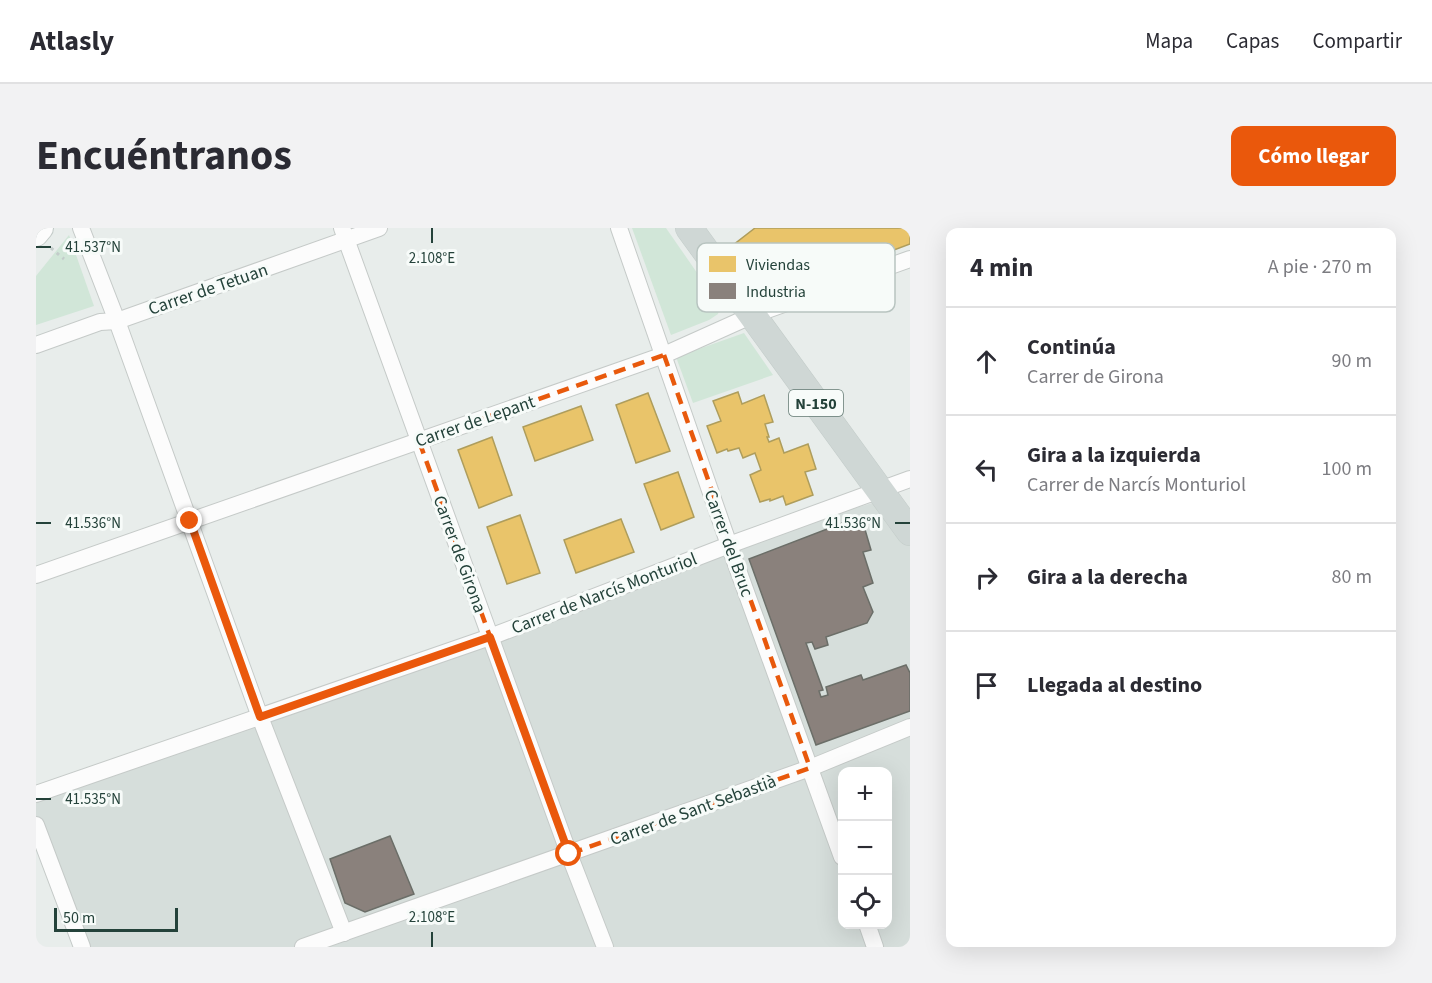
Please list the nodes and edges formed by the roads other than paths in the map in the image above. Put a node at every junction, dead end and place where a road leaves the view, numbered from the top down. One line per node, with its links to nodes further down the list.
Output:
1 (81, 228): 12 (street)
2 (379, 228): 5 (street, Carrer de Tetuan)
3 (619, 228): 14 (street, Carrer del Bruc)
4 (689, 228): 6 (main road, N-150)
5 (344, 234): 12 (street, Carrer de Tetuan); 15 (street, Carrer de Girona)
6 (700, 243)
7 (910, 259): 8 (street, Carrer de Lepant)
8 (895, 264)
9 (751, 312): 11 (main road, N-150)
10 (761, 312): 11 (street, Carrer de Lepant)
11 (753, 315): 14 (street, Carrer de Lepant); 17 (main road, N-150)
12 (117, 321): 13 (street, Carrer de Tetuan); 18 (street)
13 (36, 345)
14 (664, 355): 15 (street, Carrer de Lepant); 20 (street, Carrer del Bruc)
15 (419, 441): 18 (street, Carrer de Lepant); 22 (street, Carrer de Girona)
16 (910, 479): 17 (street, Carrer de Narcís Monturiol)
17 (879, 490): 19 (main road, N-150); 20 (street, Carrer de Narcís Monturiol)
18 (190, 521): 21 (street, Carrer de Lepant); 23 (street)
19 (910, 532)
20 (729, 545): 22 (street, Carrer de Narcís Monturiol); 25 (street, Carrer del Bruc)
21 (36, 575)
22 (490, 637): 23 (street, Carrer de Narcís Monturiol); 29 (street, Carrer de Girona)
23 (260, 717): 26 (street, Carrer de Narcís Monturiol); 31 (street)
24 (910, 727): 25 (street, Carrer de Sant Sebastià)
25 (810, 768): 28 (street, Carrer del Bruc); 29 (street, Carrer de Sant Sebastià)
26 (36, 794)
27 (36, 825): 32 (street)
28 (838, 844)
29 (569, 854): 31 (street, Carrer de Sant Sebastià); 34 (street, Carrer de Girona)
30 (869, 929): 35 (street)
31 (344, 933): 33 (street, Carrer de Sant Sebastià)
32 (82, 947)
33 (303, 947)
34 (604, 947)
35 (875, 947)

